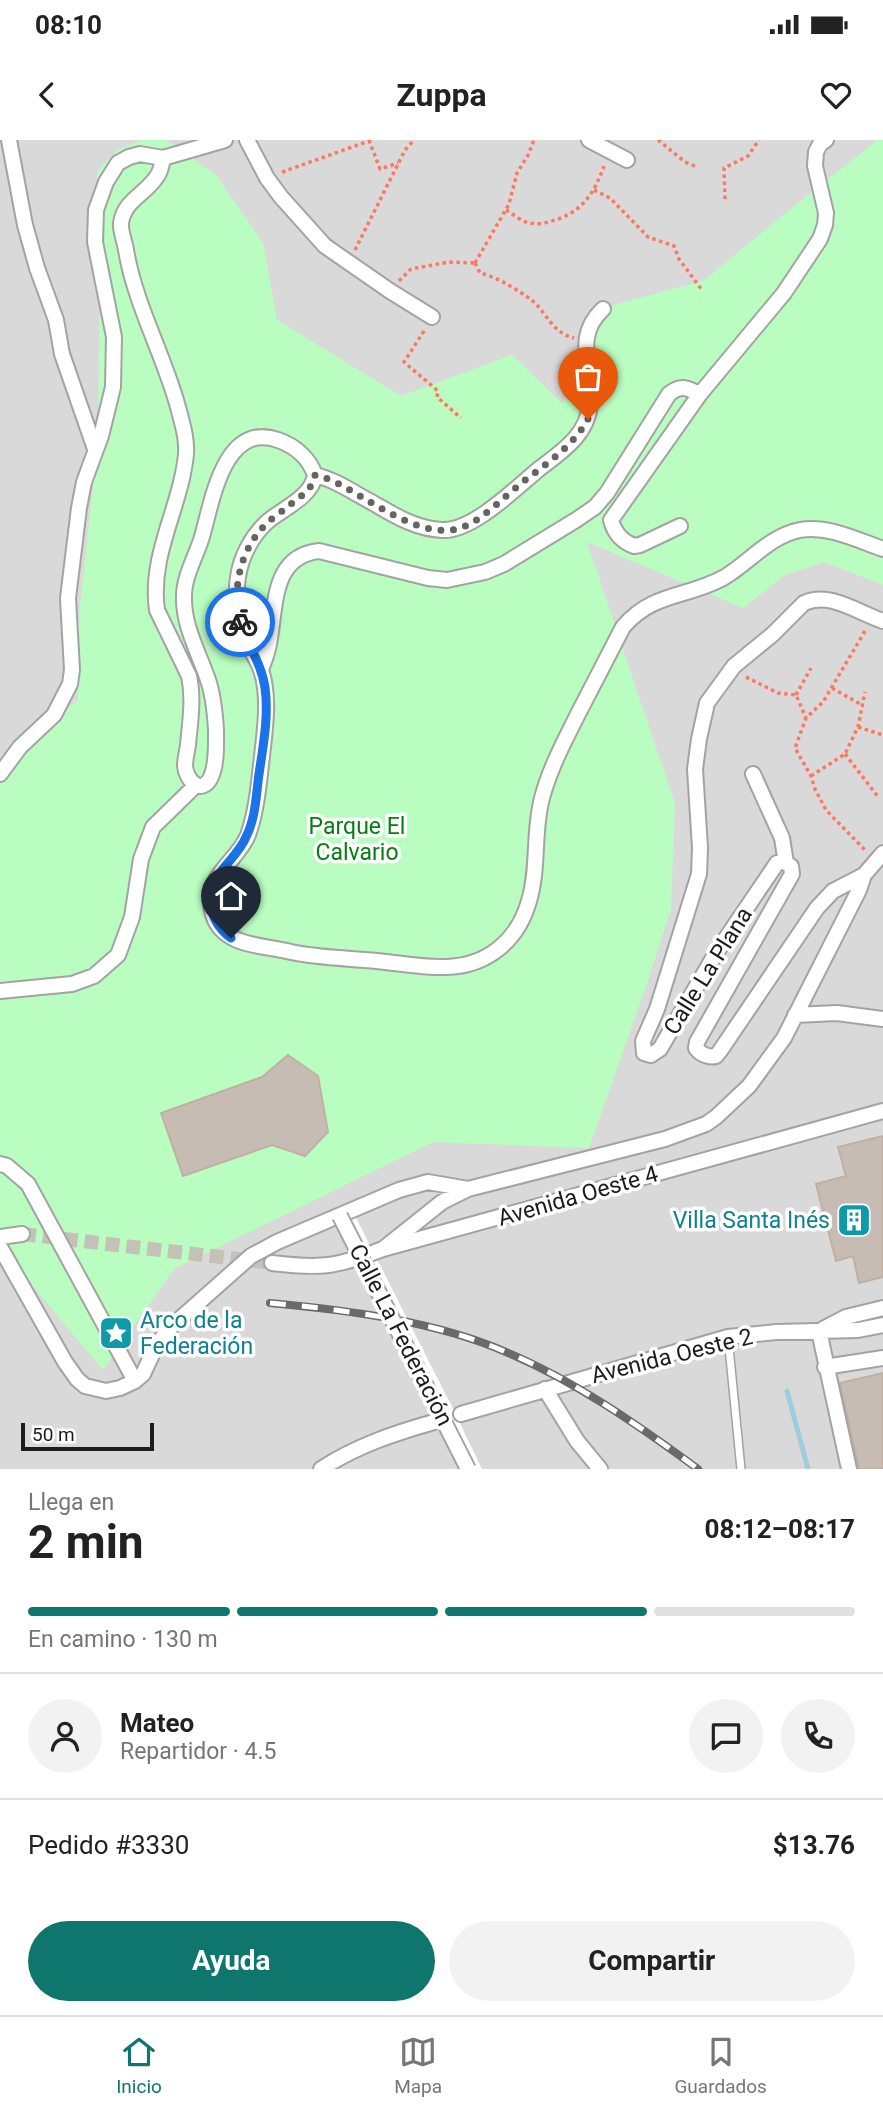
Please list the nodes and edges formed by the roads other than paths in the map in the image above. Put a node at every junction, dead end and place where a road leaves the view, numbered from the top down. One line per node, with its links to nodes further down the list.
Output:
1 (9, 140): 11 (street)
2 (225, 140): 6 (street)
3 (247, 140): 9 (street)
4 (589, 140): 7 (street)
5 (826, 140): 10 (street)
6 (163, 158): 11 (street); 19 (street)
7 (627, 160)
8 (603, 309): 12 (street)
9 (432, 317)
10 (700, 394): 13 (street); 16 (street)
11 (96, 449): 17 (street)
12 (315, 475): 16 (street); 19 (street)
13 (680, 526)
14 (883, 549): 16 (street)
15 (878, 619): 21 (street, Calle La Plana)
16 (261, 670)
17 (0, 774)
18 (753, 774): 21 (street)
19 (195, 786): 23 (street)
20 (879, 857): 22 (street)
21 (786, 863): 22 (street, Calle La Plana)
22 (864, 875): 24 (street)
23 (0, 991)
24 (795, 1015): 25 (street); 28 (street)
25 (883, 1019)
26 (883, 1111): 33 (street, Avenida Oeste 4)
27 (0, 1164): 41 (street)
28 (468, 1189): 29 (street, Avenida Oeste 4); 33 (street)
29 (340, 1214): 41 (street, Avenida Oeste 4); 46 (street, Calle La Federación, bridge)
30 (22, 1234): 31 (street)
31 (0, 1237)
32 (0, 1247): 41 (street)
33 (383, 1249): 34 (street, Avenida Oeste 4)
34 (272, 1263)
35 (883, 1308): 37 (street, Avenida Oeste 2)
36 (883, 1325): 37 (street)
37 (819, 1331): 38 (street, Avenida Oeste 2); 40 (street)
38 (728, 1337): 42 (street, Avenida Oeste 2); 48 (lane)
39 (883, 1358): 40 (street)
40 (825, 1367): 49 (street)
41 (135, 1381)
42 (545, 1389): 43 (street, Avenida Oeste 2); 47 (street)
43 (461, 1414)
44 (434, 1422): 45 (street)
45 (326, 1468)
46 (468, 1469)
47 (600, 1469)
48 (741, 1469)
49 (849, 1469)

